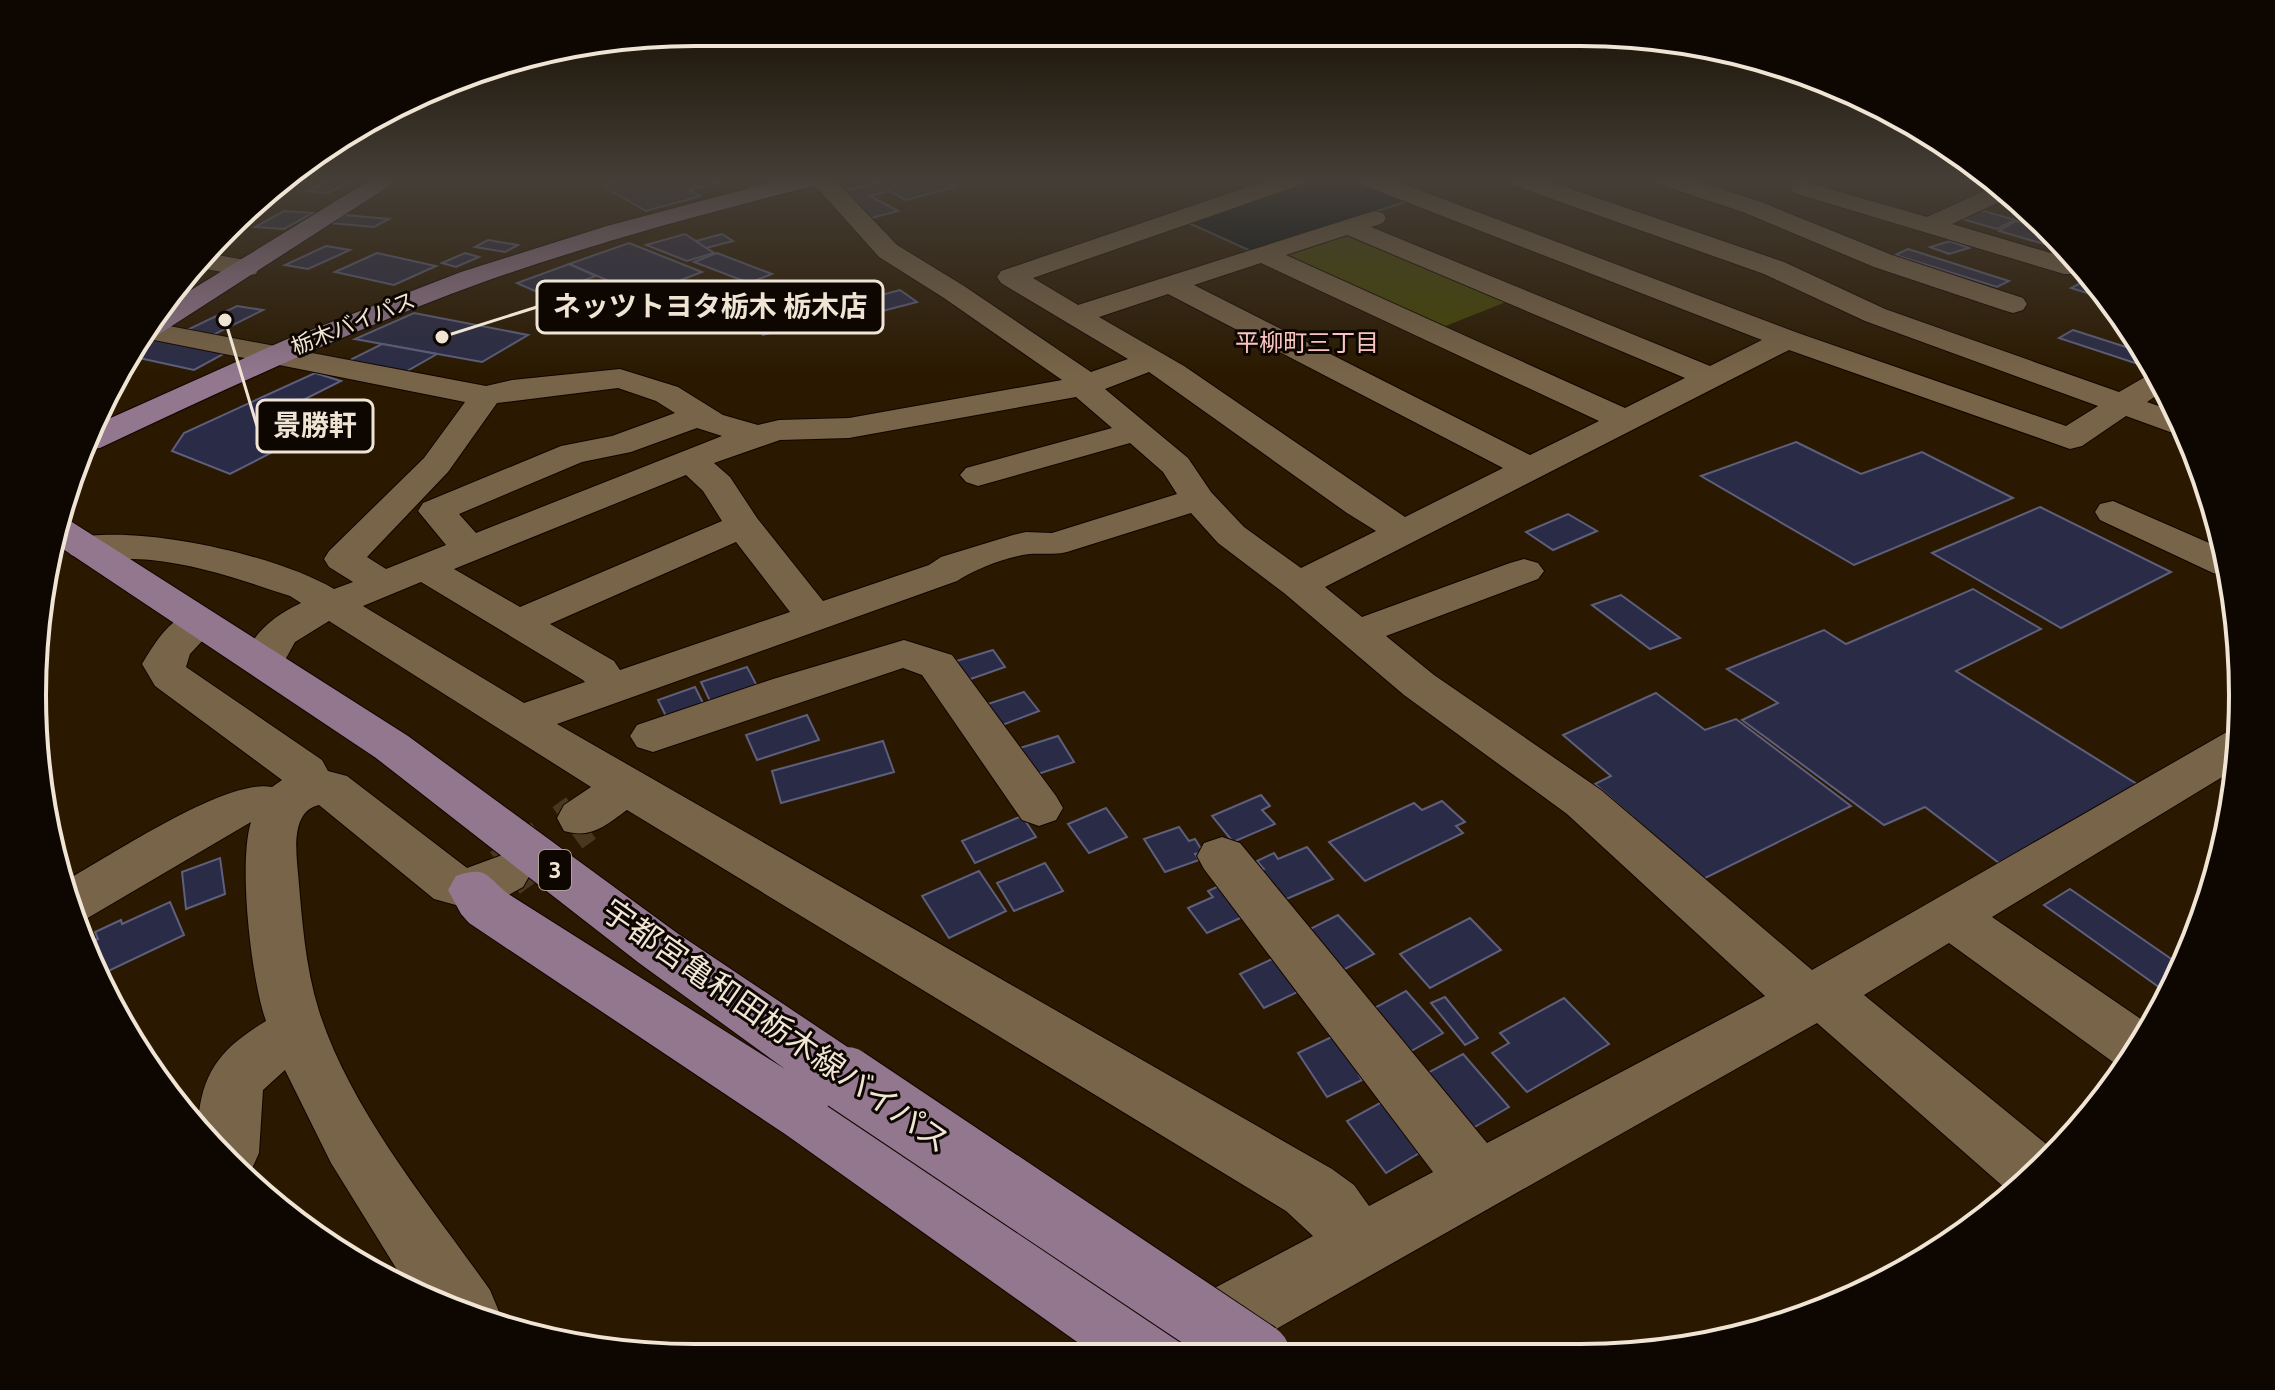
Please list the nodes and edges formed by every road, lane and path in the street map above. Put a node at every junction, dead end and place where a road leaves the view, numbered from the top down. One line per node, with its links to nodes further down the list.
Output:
1 (285, 244): 16 (main road)
2 (576, 244): 30 (main road, 栃木バイパス)
3 (881, 244): 21 (street)
4 (1107, 244): 19 (street)
5 (1298, 244): 12 (street)
6 (1390, 244): 33 (street)
7 (1575, 244): 13 (street)
8 (1661, 244): 13 (street)
9 (1704, 244): 17 (street)
10 (1838, 244): 22 (street)
11 (1998, 244): 15 (street)
12 (1264, 255): 20 (street); 40 (street)
13 (1624, 258): 27 (street)
14 (212, 262): 16 (street)
15 (2063, 262)
16 (246, 268): 23 (main road)
17 (1774, 268): 25 (street); 28 (street)
18 (2071, 270): 22 (street)
19 (1011, 277): 21 (street); 24 (street)
20 (1172, 285): 24 (street); 46 (street)
21 (954, 292): 35 (street)
22 (2013, 304): 25 (street)
23 (170, 313)
24 (1076, 315): 31 (street)
25 (1975, 323): 28 (street); 29 (street)
26 (159, 328): 30 (street)
27 (1787, 339): 33 (street); 38 (street)
28 (1942, 341): 38 (street)
29 (2035, 343)
30 (273, 356): 37 (street); 43 (main road, 栃木バイパス)
31 (1153, 360): 35 (street); 51 (street)
32 (2124, 373): 34 (street)
33 (1710, 377): 40 (street)
34 (2146, 379)
35 (1084, 386): 42 (street); 44 (street)
36 (2151, 388): 38 (street)
37 (486, 396): 39 (street); 57 (street)
38 (2124, 404): 41 (street)
39 (699, 416): 44 (street); 53 (street)
40 (1624, 420): 46 (street)
41 (2167, 420)
42 (1137, 431): 47 (street); 48 (street)
43 (100, 435)
44 (755, 435): 45 (street)
45 (690, 460): 50 (street); 53 (street)
46 (1530, 468): 51 (street)
47 (978, 475)
48 (1198, 499): 58 (street); 60 (street)
49 (2113, 512): 54 (street)
50 (743, 525): 60 (street); 62 (street)
51 (1404, 532): 58 (street)
52 (71, 539): 59 (street); 61 (main road, 宇都宮亀和田栃木線バイパス / 3)
53 (469, 548): 55 (street)
54 (2215, 559)
55 (428, 564): 57 (street); 62 (street)
56 (1524, 571): 63 (street)
57 (380, 582): 59 (street)
58 (1298, 585): 63 (street)
59 (328, 606): 65 (street); 68 (street)
60 (814, 616): 64 (street)
61 (199, 622): 65 (main road, 宇都宮亀和田栃木線バイパス / 3); 72 (street)
62 (520, 624): 67 (street)
63 (1356, 633): 79 (street)
64 (761, 636): 66 (street); 67 (street)
65 (264, 661): 82 (main road, 宇都宮亀和田栃木線バイパス / 3)
66 (788, 689): 69 (street); 73 (street)
67 (611, 690): 68 (street)
68 (519, 721): 71 (street)
69 (653, 736)
70 (2226, 753): 78 (street)
71 (626, 787): 74 (street); 86 (street)
72 (294, 797): 76 (street); 77 (street); 80 (street)
73 (1039, 808)
74 (581, 818)
75 (1222, 856): 85 (street)
76 (489, 881): 82 (main road)
77 (78, 898)
78 (1951, 916): 79 (street); 81 (street)
79 (1814, 996): 84 (street); 85 (street)
80 (297, 1031): 83 (street); 87 (street)
81 (2128, 1043)
82 (826, 1097): 88 (main road); 90 (main road, 宇都宮亀和田栃木線バイパス / 3, bridge)
83 (228, 1146)
84 (2026, 1166)
85 (1479, 1182): 86 (street)
86 (1358, 1246): 89 (street)
87 (455, 1298)
88 (1144, 1344)
89 (1178, 1344)
90 (1240, 1344)

